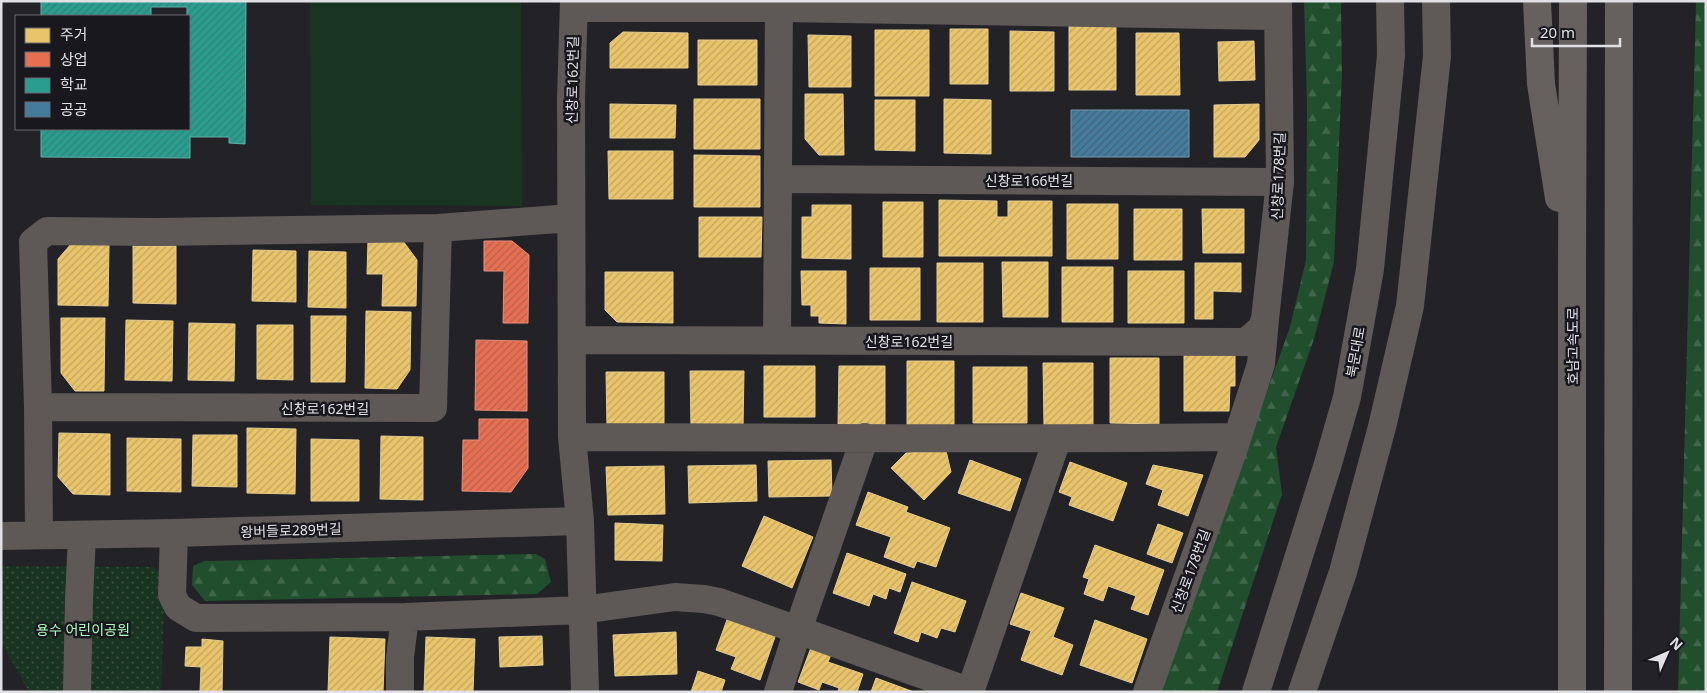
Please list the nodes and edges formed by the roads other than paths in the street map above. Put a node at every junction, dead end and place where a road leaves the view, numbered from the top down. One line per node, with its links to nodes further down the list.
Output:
1 (1390, 1): 36 (main road, 북문대로)
2 (1436, 1): 37 (main road)
3 (1537, 1): 13 (highway)
4 (1574, 1): 13 (highway, 호남고속도로)
5 (1618, 1): 39 (highway)
6 (779, 4): 7 (street); 8 (street); 9 (street)
7 (574, 5): 11 (street, 신창로162번길)
8 (1278, 9): 10 (street, 신창로178번길)
9 (778, 178): 10 (street, 신창로166번길); 16 (street)
10 (1280, 182): 14 (street, 신창로178번길)
11 (572, 218): 12 (street); 15 (street, 신창로162번길)
12 (438, 228): 17 (street); 17 (street, 신창로162번길)
13 (1572, 276): 38 (highway, 호남고속도로)
14 (1265, 319): 16 (street, 신창로162번길); 20 (street, 신창로178번길)
15 (573, 340): 16 (street, 신창로162번길); 18 (street, 신창로162번길)
16 (777, 340)
17 (38, 407): 24 (street)
18 (572, 437): 19 (street); 22 (street, 신창로162번길)
19 (866, 437): 21 (street); 29 (street)
20 (1237, 437): 21 (street); 35 (street, 신창로178번길)
21 (1057, 440): 34 (street)
22 (580, 521): 23 (street, 왕버들로289번길); 27 (street, 신창로162번길)
23 (174, 533): 25 (street, 왕버들로289번길); 28 (street)
24 (39, 535): 25 (street, 왕버들로289번길); 26 (street, 왕버들로289번길)
25 (82, 535): 30 (street)
26 (1, 536)
27 (582, 610): 28 (street); 29 (street); 32 (street, 신창로162번길)
28 (405, 617): 31 (street)
29 (798, 630): 33 (street); 34 (street)
30 (77, 692)
31 (400, 692)
32 (585, 692)
33 (778, 692)
34 (970, 692)
35 (1147, 692)
36 (1256, 692)
37 (1302, 692)
38 (1572, 692)
39 (1618, 692)

